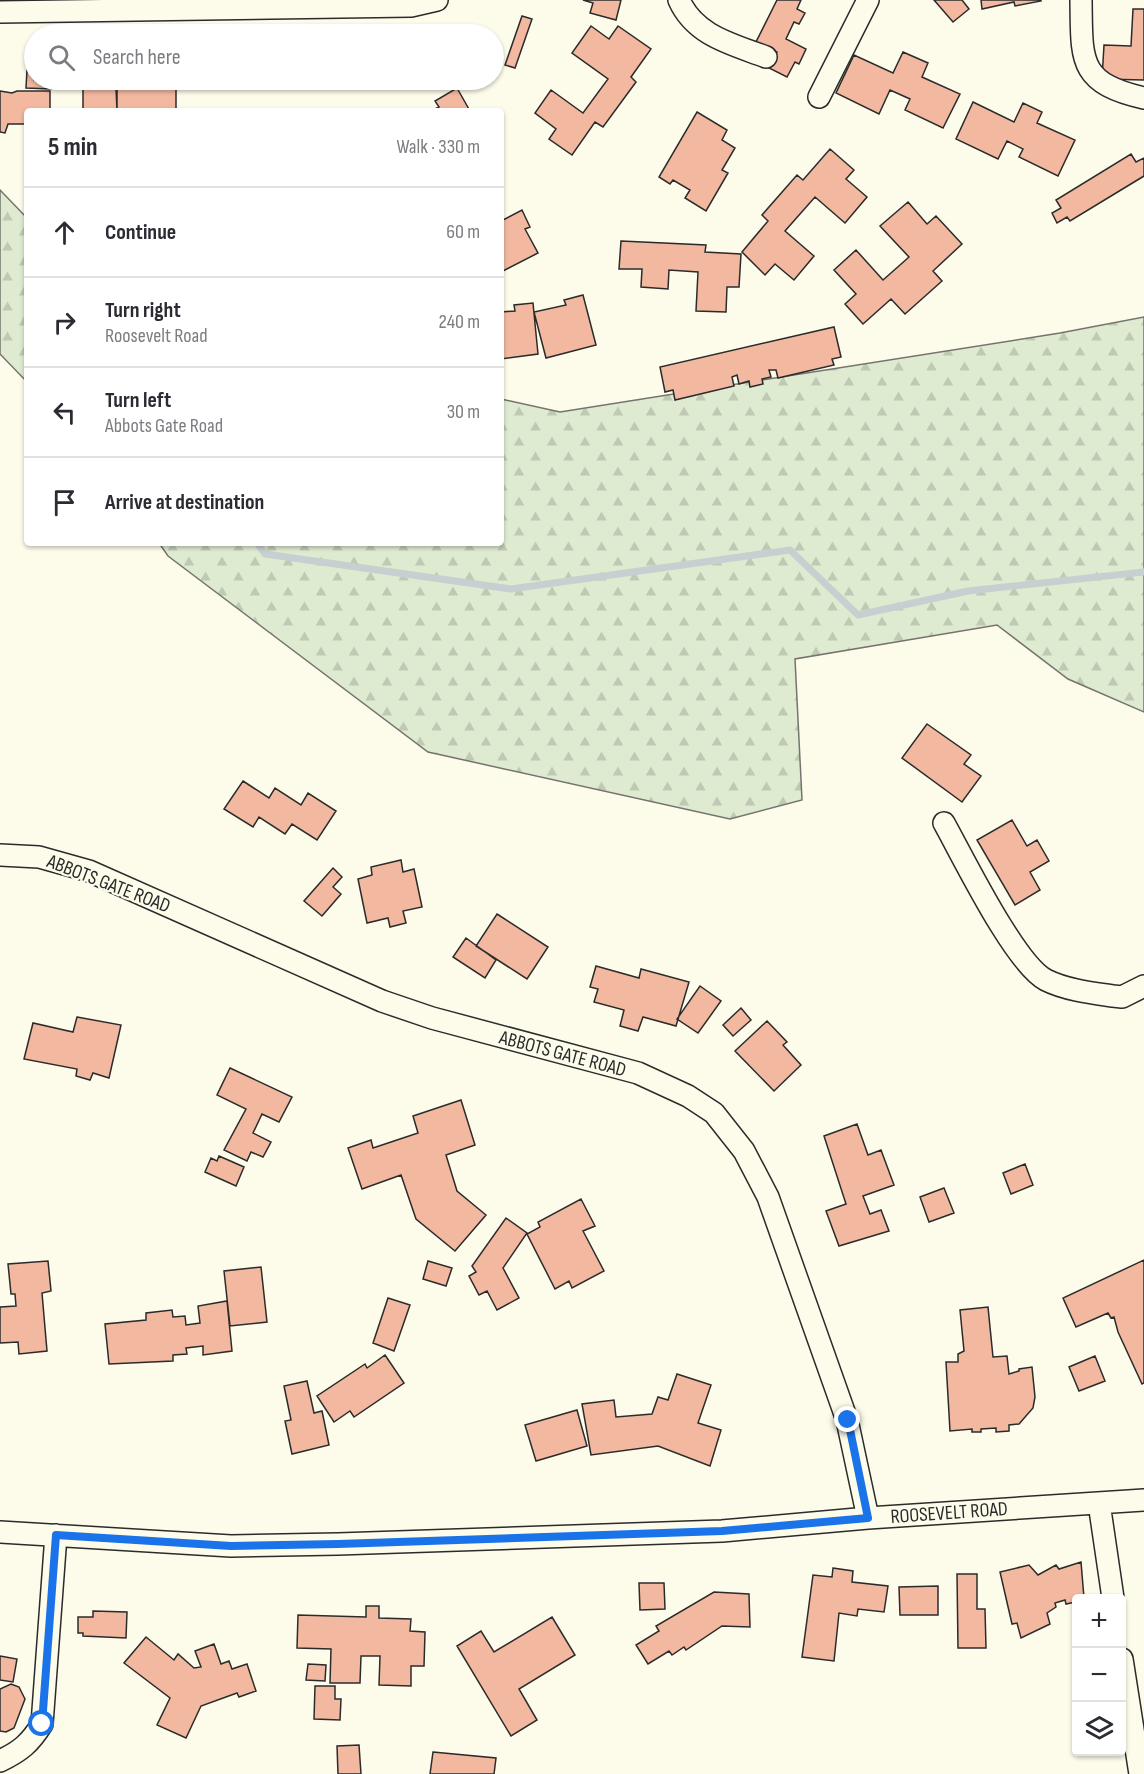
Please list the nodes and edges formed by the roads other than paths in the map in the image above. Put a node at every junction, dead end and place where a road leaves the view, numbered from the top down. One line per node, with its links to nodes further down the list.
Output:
1 (437, 0): 5 (street)
2 (679, 0): 6 (street)
3 (868, 0): 7 (street)
4 (1081, 0): 8 (street)
5 (0, 12)
6 (766, 57)
7 (819, 97)
8 (1144, 98)
9 (944, 823): 11 (street)
10 (0, 855): 14 (street, ABBOTS GATE ROAD)
11 (1140, 992)
12 (1144, 1500): 13 (street, ROOSEVELT ROAD)
13 (1099, 1503): 14 (street, ROOSEVELT ROAD); 17 (street)
14 (868, 1518): 16 (street, ROOSEVELT ROAD)
15 (0, 1532): 16 (street, ROOSEVELT ROAD)
16 (56, 1535): 19 (street)
17 (1112, 1594)
18 (1126, 1685): 20 (street)
19 (0, 1761)
20 (1140, 1774)

